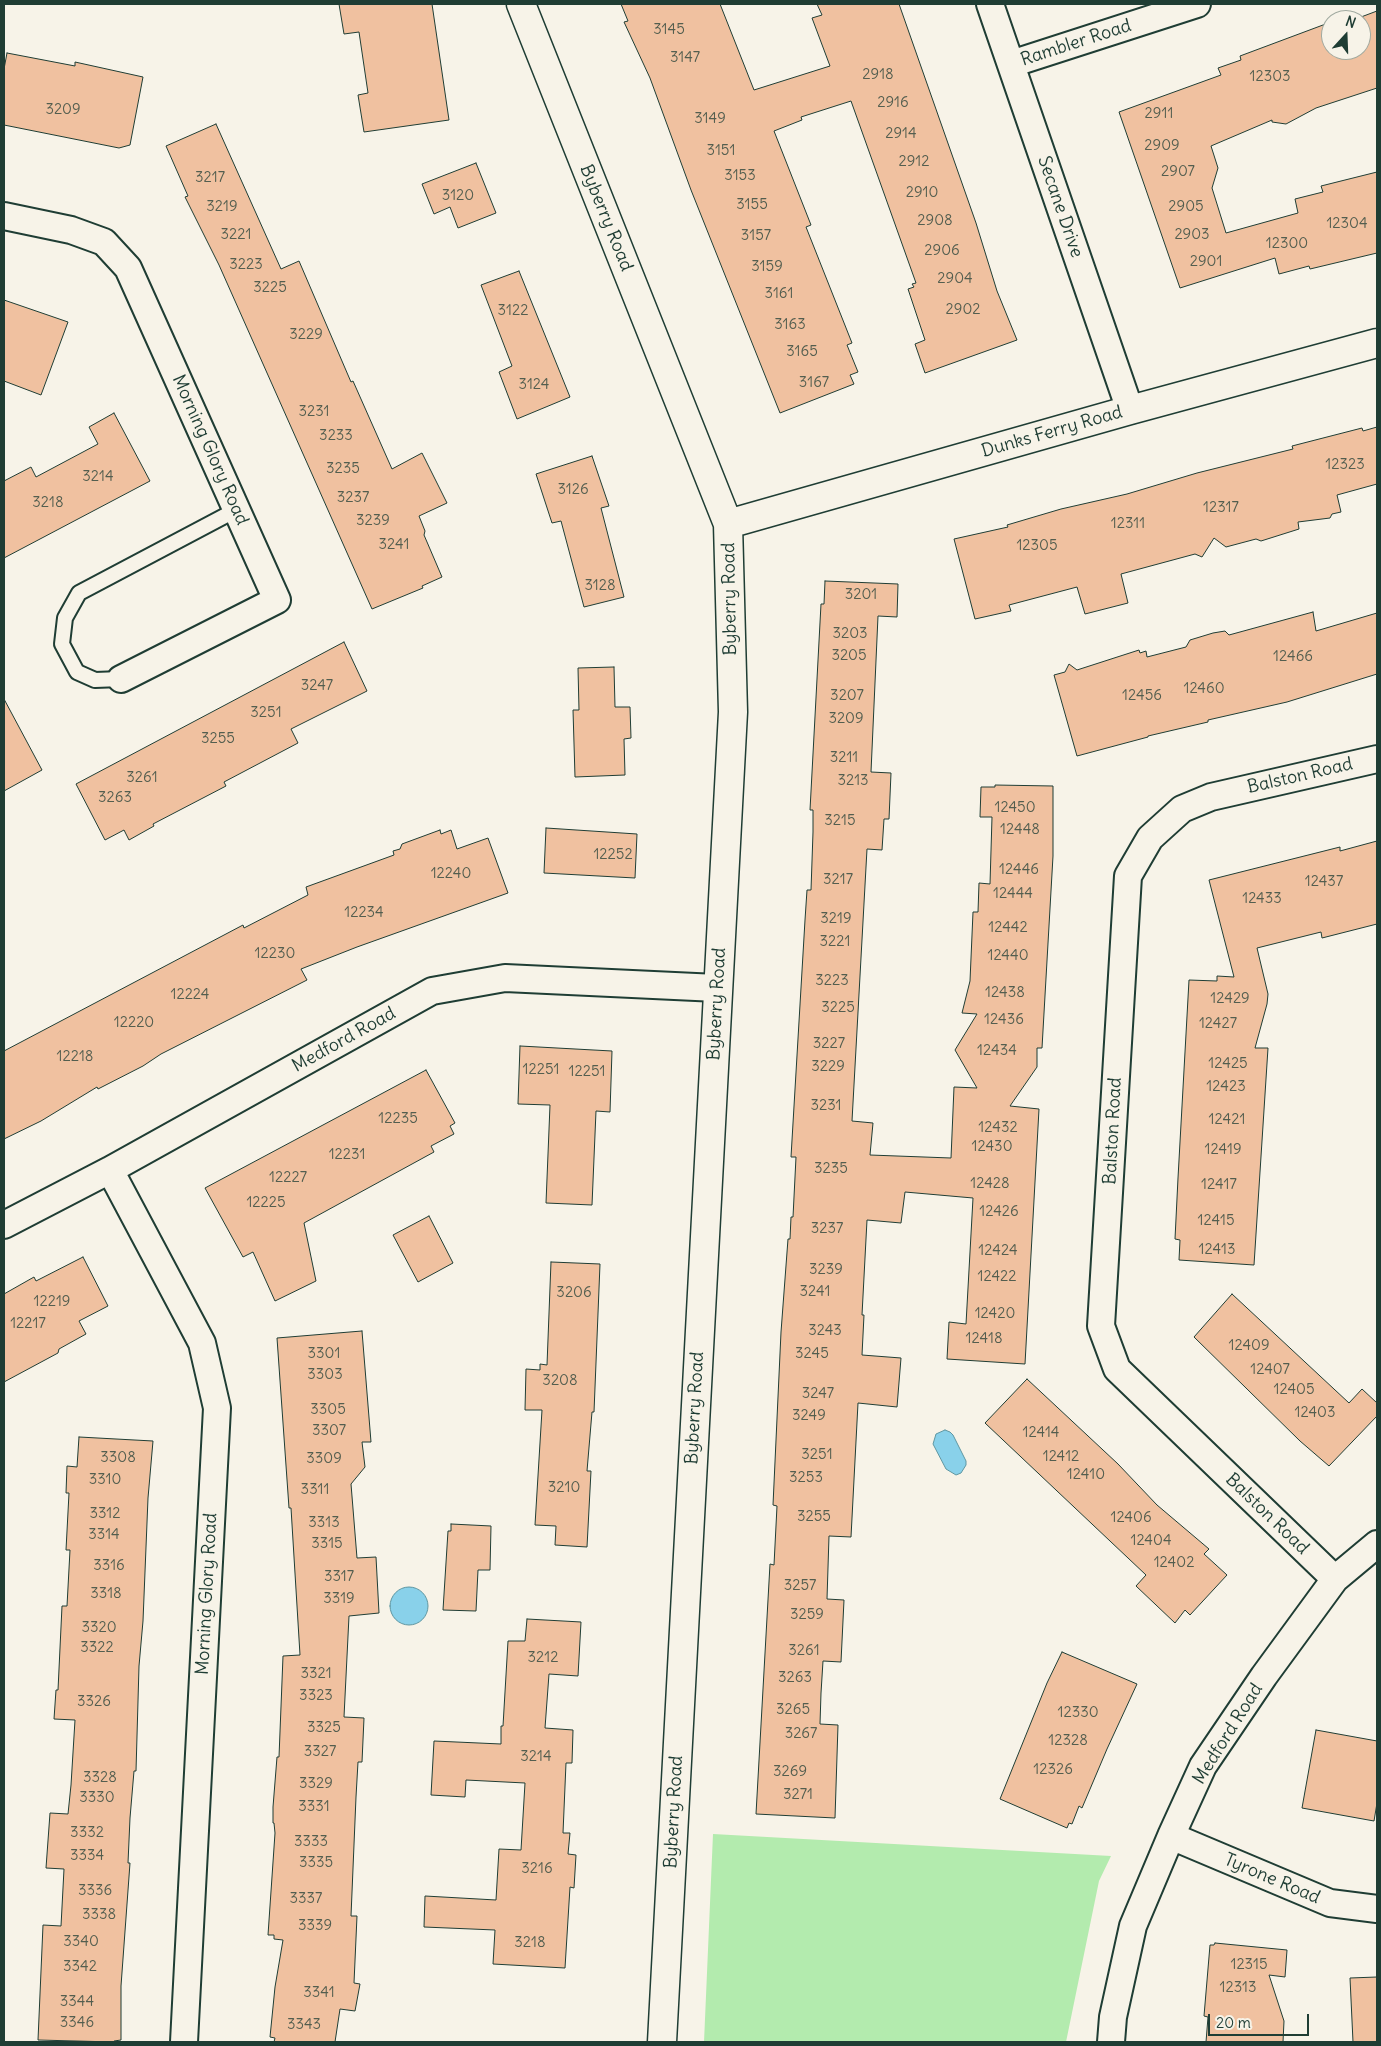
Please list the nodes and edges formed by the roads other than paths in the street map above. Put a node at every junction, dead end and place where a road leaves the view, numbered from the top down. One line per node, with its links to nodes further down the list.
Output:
1 (521, 4): 9 (street, Byberry Road)
2 (990, 4): 4 (street, Secane Drive)
3 (1198, 4): 4 (street, Rambler Road)
4 (1012, 64): 7 (street, Secane Drive)
5 (4, 216): 8 (street, Morning Glory Road)
6 (1377, 343): 7 (street, Dunks Ferry Road)
7 (1130, 410): 9 (street, Dunks Ferry Road)
8 (236, 510): 10 (street, Morning Glory Road); 10 (lane)
9 (728, 524): 12 (street, Byberry Road)
10 (121, 679)
11 (1377, 759): 16 (street, Balston Road)
12 (718, 988): 13 (street, Medford Road); 20 (street, Byberry Road)
13 (110, 1170): 14 (street, Medford Road); 19 (street, Morning Glory Road)
14 (4, 1225)
15 (1377, 1544): 16 (street, Medford Road)
16 (1335, 1579): 17 (street, Medford Road)
17 (1170, 1836): 18 (street, Tyrone Road); 21 (street, Medford Road)
18 (1377, 1908)
19 (184, 2042)
20 (662, 2042)
21 (1111, 2042)

